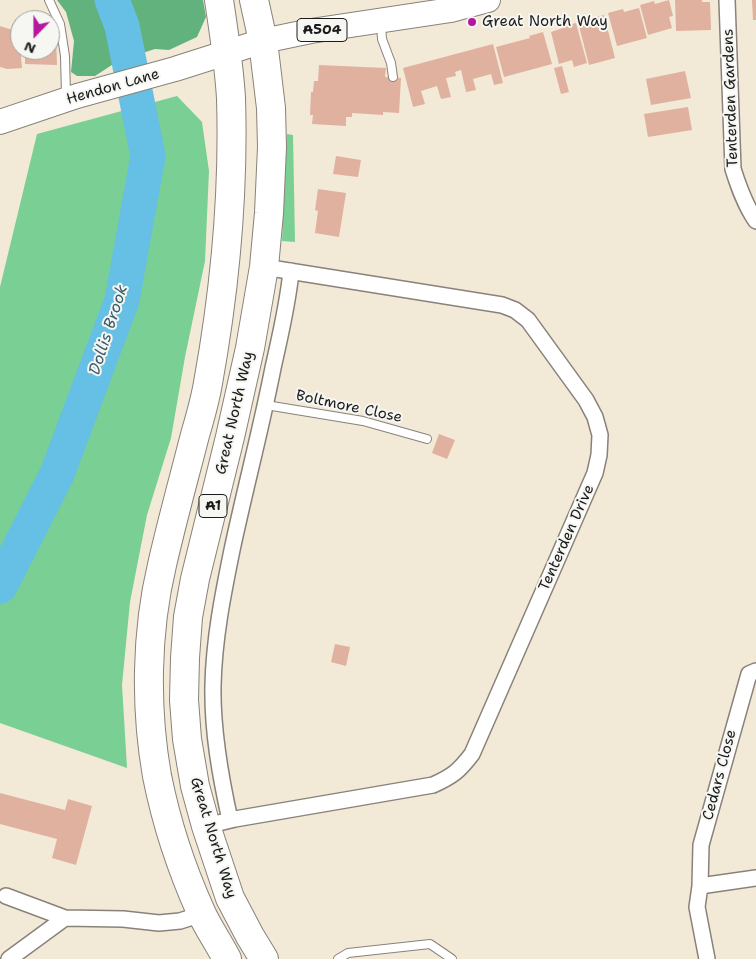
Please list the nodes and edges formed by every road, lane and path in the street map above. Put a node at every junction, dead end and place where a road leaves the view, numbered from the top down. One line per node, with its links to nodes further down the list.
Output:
1 (49, 0): 10 (lane)
2 (219, 0): 8 (highway, A1)
3 (254, 0): 7 (highway, Great North Way / A1)
4 (488, 0): 6 (main road, A504)
5 (727, 0): 12 (street, Tenterden Gardens)
6 (381, 21): 7 (main road, A504); 9 (lane)
7 (263, 41): 8 (main road, A504); 13 (highway, Great North Way / A1)
8 (227, 52): 10 (main road, Hendon Lane / A504); 22 (highway, A1)
9 (393, 77)
10 (72, 98): 11 (main road, Hendon Lane / A504)
11 (0, 122)
12 (756, 221)
13 (264, 267): 14 (street, Tenterden Drive); 18 (highway, Great North Way / A1)
14 (291, 271): 15 (street, Great North Way); 18 (street, Tenterden Drive)
15 (266, 405): 16 (lane, Boltmore Close); 18 (street, Great North Way)
16 (427, 439)
17 (756, 671): 20 (street, Cedars Close)
18 (218, 823): 26 (highway, Great North Way / A1)
19 (756, 878): 20 (street)
20 (700, 886): 29 (street, Cedars Close)
21 (3, 895): 23 (street)
22 (202, 914): 23 (street); 25 (highway, A1)
23 (65, 918): 24 (street)
24 (8, 959)
25 (227, 959)
26 (264, 959)
27 (338, 959): 28 (lane)
28 (452, 959)
29 (707, 959)

